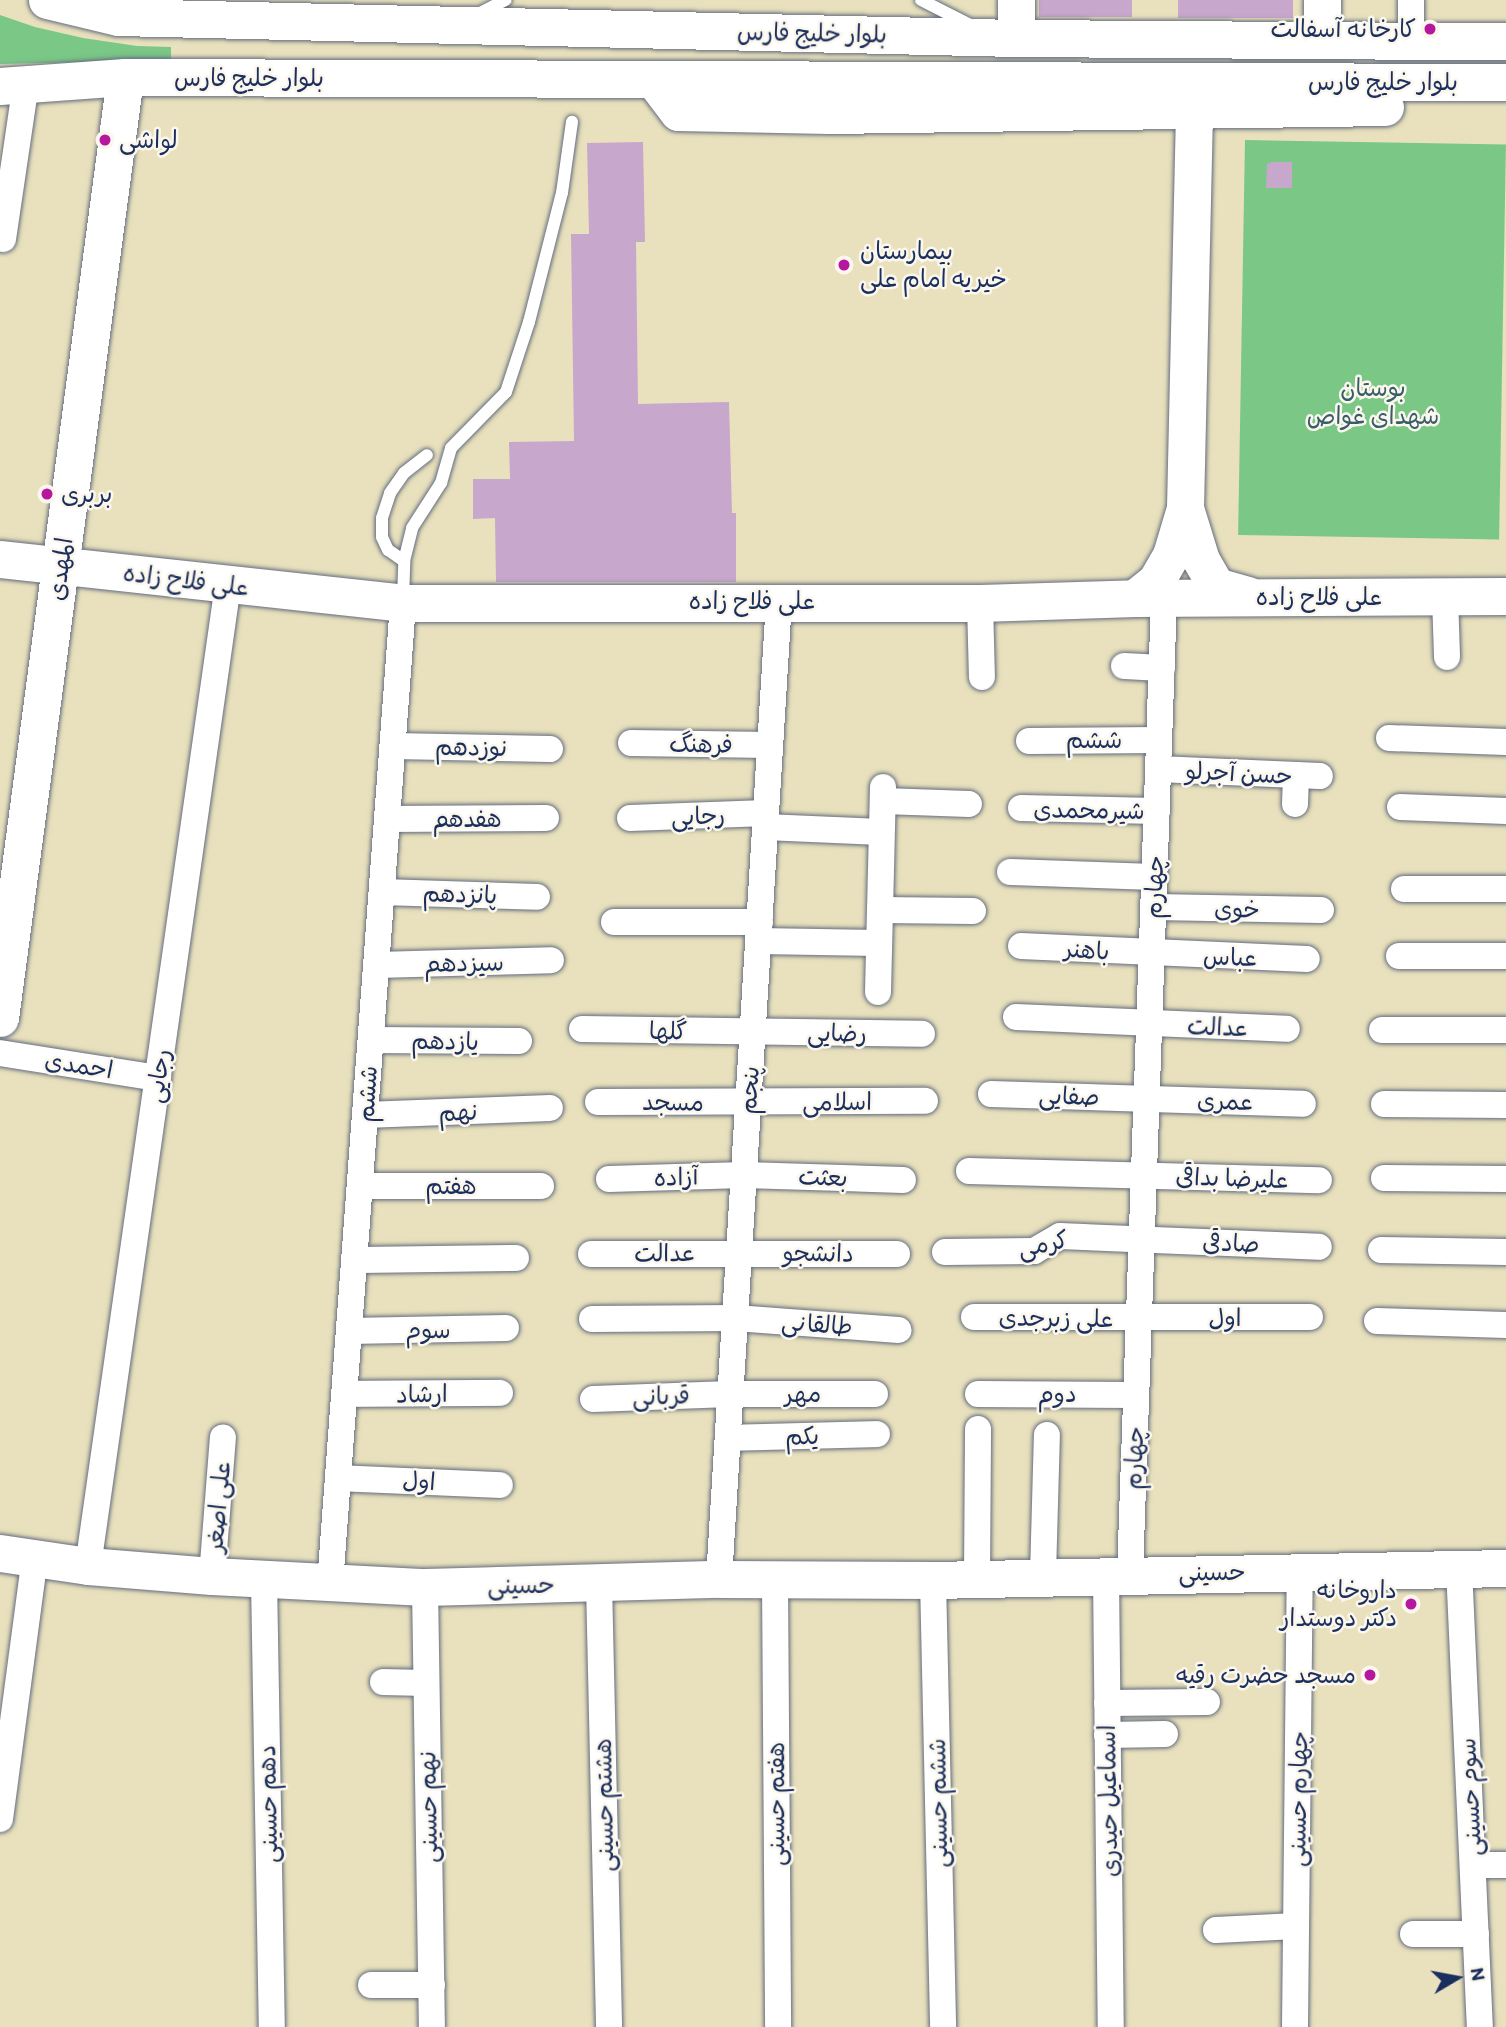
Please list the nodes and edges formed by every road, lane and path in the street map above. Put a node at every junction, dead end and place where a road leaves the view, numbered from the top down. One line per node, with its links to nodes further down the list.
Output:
1 (47, 0): 7 (street, بلوار خلیج فارس)
2 (506, 0): 7 (lane)
3 (921, 0): 8 (lane)
4 (1016, 0): 8 (street)
5 (1322, 0): 9 (street)
6 (1411, 0): 10 (street)
7 (455, 25): 8 (street, بلوار خلیج فارس)
8 (1006, 38): 9 (street, بلوار خلیج فارس)
9 (1322, 40): 10 (street, بلوار خلیج فارس)
10 (1410, 40): 11 (street, بلوار خلیج فارس)
11 (1506, 41)
12 (125, 77): 13 (street, بلوار خلیج فارس); 15 (street, بلوار خلیج فارس); 24 (street, المهدی)
13 (653, 79): 14 (street, بلوار خلیج فارس); 17 (street)
14 (1506, 82)
15 (13, 85): 19 (street)
16 (1506, 107): 17 (street)
17 (1194, 111): 21 (street)
18 (572, 122): 23 (lane)
19 (3, 239)
20 (427, 455): 23 (lane)
21 (1185, 508): 28 (street); 29 (street)
22 (0, 559): 24 (street, علی فلاح زاده)
23 (404, 561): 31 (lane)
24 (60, 566): 25 (street, علی فلاح زاده); 79 (street, المهدی)
25 (228, 585): 31 (street, علی فلاح زاده); 90 (street, رجایی)
26 (1445, 596): 27 (street, علی فلاح زاده); 29 (street, علی فلاح زاده); 33 (street)
27 (1506, 596)
28 (1150, 598): 29 (street, علی فلاح زاده); 32 (street, علی فلاح زاده); 35 (street, چهارم)
29 (1257, 598)
30 (779, 601): 31 (street, علی فلاح زاده); 32 (street, علی فلاح زاده); 42 (street, پنجم)
31 (403, 603): 43 (street, ششم)
32 (980, 603): 36 (street)
33 (1447, 656)
34 (1124, 666): 35 (street)
35 (1162, 668): 38 (street, چهارم)
36 (982, 677)
37 (1389, 738): 40 (street)
38 (1160, 740): 39 (street, ششم); 45 (street, چهارم)
39 (1029, 741)
40 (1506, 742)
41 (631, 743): 42 (street, فرهنگ)
42 (770, 745): 55 (street, پنجم)
43 (393, 746): 44 (street, نوزدهم); 54 (street, ششم)
44 (550, 749)
45 (1158, 769): 47 (street, حسن آجرلو); 50 (street, چهارم)
46 (969, 804): 56 (street)
47 (1294, 804)
48 (1400, 807): 51 (street)
49 (1021, 808): 50 (street, شیرمحمدی)
50 (1157, 811): 58 (street, چهارم)
51 (1506, 811)
52 (546, 818): 54 (street, هفدهم)
53 (630, 818): 55 (street, رجایی)
54 (387, 819): 61 (street, ششم)
55 (766, 820): 56 (street, رجایی); 68 (street, پنجم)
56 (881, 832): 64 (street)
57 (1010, 872): 58 (street)
58 (1155, 877): 63 (street, چهارم)
59 (1506, 888): 60 (street)
60 (1404, 889)
61 (382, 892): 62 (street, پانزدهم); 76 (street, ششم)
62 (537, 897)
63 (1154, 907): 65 (street, خوی); 71 (street, چهارم)
64 (880, 910): 66 (street); 69 (street)
65 (1321, 910)
66 (974, 911)
67 (614, 922): 68 (street)
68 (759, 931): 69 (street); 85 (street, پنجم)
69 (878, 943): 77 (street)
70 (1021, 946): 71 (street, باهنر)
71 (1152, 954): 75 (street, عباس); 80 (street, چهارم)
72 (1398, 956): 73 (street)
73 (1506, 956)
74 (551, 960): 76 (street, سیزدهم)
75 (1307, 960)
76 (377, 965): 87 (street, ششم)
77 (878, 992)
78 (1016, 1017): 80 (street)
79 (0, 1018)
80 (1149, 1024): 82 (street, عدالت); 92 (street, چهارم)
81 (582, 1029): 85 (street, گلها)
82 (1287, 1030)
83 (1382, 1030): 84 (street)
84 (1506, 1030)
85 (753, 1032): 86 (street, رضایی); 95 (street, پنجم)
86 (922, 1034)
87 (371, 1040): 88 (street, یازدهم); 100 (street, ششم)
88 (519, 1041)
89 (0, 1053): 90 (street, احمدی)
90 (158, 1078): 146 (street, رجایی)
91 (991, 1094): 92 (street, صفایی)
92 (1147, 1098): 96 (street, عمری); 103 (street, چهارم)
93 (925, 1101): 95 (street, اسلامی)
94 (598, 1102): 95 (street, مسجد)
95 (748, 1103): 102 (street, پنجم)
96 (1303, 1104)
97 (1384, 1104): 98 (street)
98 (1506, 1105)
99 (550, 1108): 100 (street, نهم)
100 (365, 1115): 109 (street, ششم)
101 (969, 1171): 103 (street)
102 (744, 1175): 105 (street, آزاده); 107 (street, بعثت); 114 (street, پنجم)
103 (1144, 1175): 108 (street, علیرضا بداقی); 111 (street, چهارم)
104 (1384, 1178): 106 (street)
105 (609, 1179)
106 (1506, 1179)
107 (903, 1180)
108 (1319, 1181)
109 (360, 1186): 110 (street, هفتم); 120 (street, ششم)
110 (541, 1186)
111 (1142, 1240): 112 (street, صادقی); 115 (street, کرمی); 124 (street, چهارم)
112 (1320, 1247)
113 (1381, 1250): 116 (street)
114 (739, 1252): 117 (street, عدالت); 118 (street, دانشجو); 123 (street, پنجم)
115 (945, 1252)
116 (1506, 1252)
117 (591, 1254)
118 (897, 1254)
119 (516, 1258): 120 (street)
120 (354, 1260): 130 (street, ششم)
121 (974, 1317): 124 (street, علی زبرجدی)
122 (1310, 1317): 124 (street, اول)
123 (735, 1318): 125 (street, طالقانی); 129 (street, طالقانی); 133 (street, پنجم)
124 (1139, 1319): 136 (street, چهارم)
125 (592, 1320)
126 (1377, 1321): 127 (street)
127 (1506, 1325)
128 (506, 1328): 130 (street, سوم)
129 (899, 1330)
130 (349, 1331): 132 (street, ششم)
131 (500, 1393): 132 (street, ارشاد)
132 (344, 1394): 143 (street, ششم)
133 (730, 1394): 134 (street, مهر); 137 (street, قربانی); 142 (street, پنجم)
134 (875, 1394)
135 (978, 1394): 136 (street, دوم)
136 (1136, 1395): 150 (street, چهارم)
137 (593, 1399)
138 (978, 1429): 153 (street)
139 (877, 1434): 142 (street, یکم)
140 (1047, 1435): 151 (street)
141 (223, 1437): 152 (street, علی اصغر)
142 (728, 1438): 154 (street, پنجم)
143 (338, 1478): 144 (street, اول); 159 (street, ششم)
144 (500, 1485)
145 (18, 1556): 146 (street, حسینی); 167 (street)
146 (88, 1566): 152 (street, حسینی)
147 (1459, 1568): 148 (street, حسینی); 149 (street, حسینی); 168 (street, سوم حسینی)
148 (1506, 1568)
149 (1300, 1571): 150 (street, حسینی); 170 (street, چهارم حسینی)
150 (1118, 1574): 151 (street, حسینی); 164 (street, اسماعیل حیدری)
151 (1043, 1575): 153 (street, حسینی)
152 (212, 1576): 155 (street, حسینی)
153 (977, 1578): 157 (street, حسینی)
154 (719, 1579): 156 (street, حسینی); 158 (street, حسینی)
155 (264, 1580): 159 (street, حسینی); 176 (street, دهم حسینی)
156 (775, 1580): 157 (street, حسینی); 179 (street, هفتم حسینی)
157 (933, 1580): 180 (street, ششم حسینی)
158 (599, 1583): 160 (street, حسینی); 178 (street, هشتم حسینی)
159 (330, 1584): 160 (street, حسینی)
160 (425, 1587): 162 (street, نهم حسینی)
161 (383, 1682): 162 (street)
162 (425, 1683): 175 (street, نهم حسینی)
163 (1207, 1702): 164 (street)
164 (1107, 1703): 166 (street, اسماعیل حیدری)
165 (1165, 1734): 166 (street)
166 (1107, 1735): 181 (street, اسماعیل حیدری)
167 (0, 1819)
168 (1473, 1865): 169 (street); 173 (street, سوم حسینی)
169 (1506, 1865)
170 (1296, 1926): 171 (street); 182 (street, چهارم حسینی)
171 (1216, 1930)
172 (1413, 1934): 173 (street)
173 (1476, 1934): 183 (street, سوم حسینی)
174 (371, 1985): 175 (street)
175 (432, 1985): 177 (street, نهم حسینی)
176 (272, 2027)
177 (432, 2027)
178 (609, 2027)
179 (778, 2027)
180 (943, 2027)
181 (1111, 2027)
182 (1295, 2027)
183 (1480, 2027)

